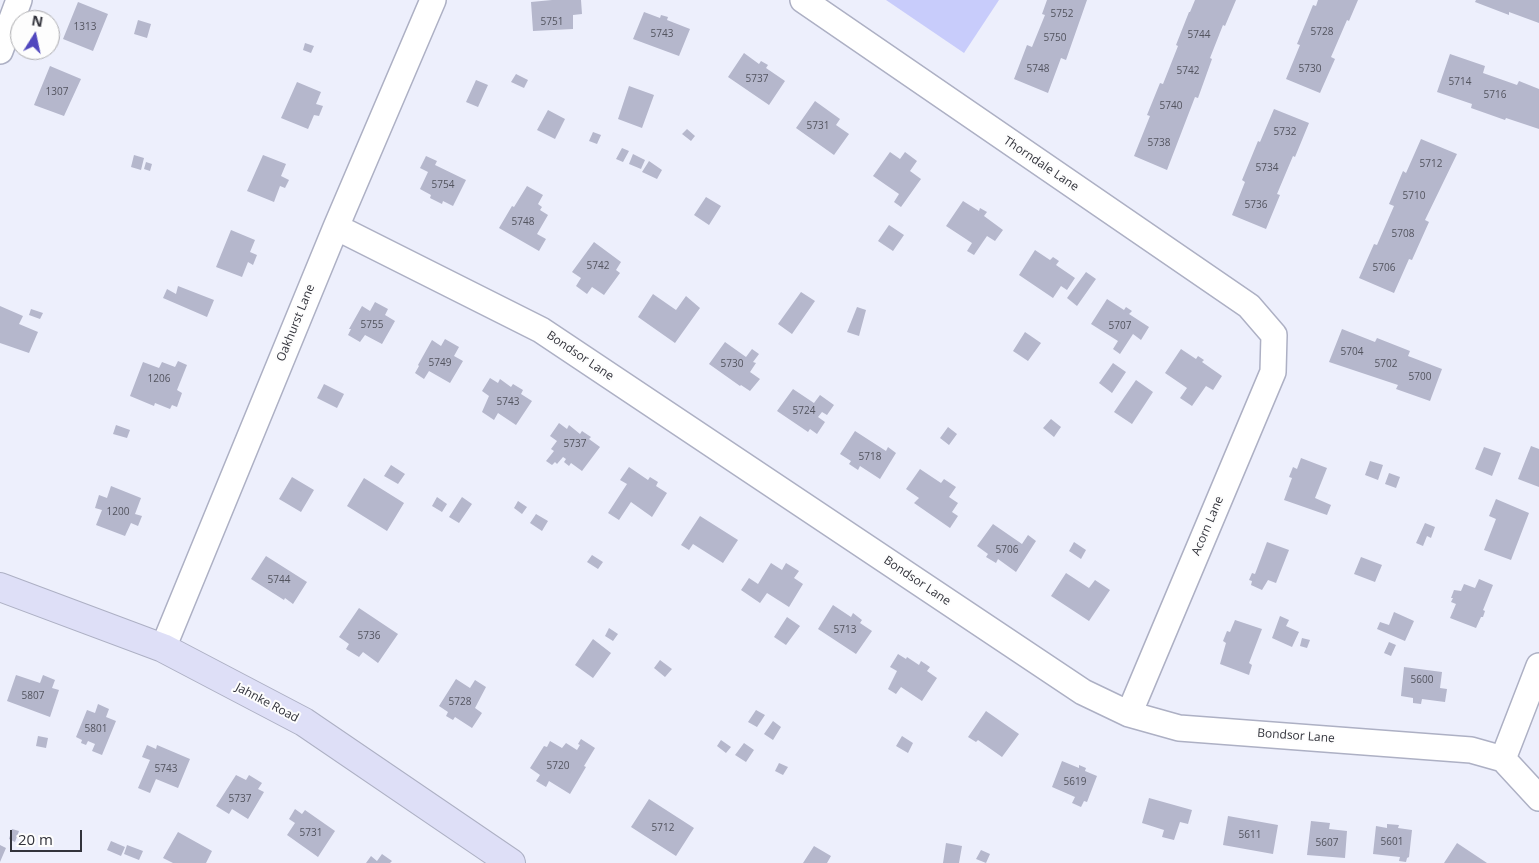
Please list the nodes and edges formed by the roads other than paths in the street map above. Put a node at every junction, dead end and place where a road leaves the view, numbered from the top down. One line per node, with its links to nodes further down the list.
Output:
1 (19, 0): 4 (street)
2 (433, 0): 5 (street, Oakhurst Lane)
3 (803, 0): 6 (street, Thorndale Lane)
4 (0, 51)
5 (336, 227): 8 (street, Oakhurst Lane); 10 (street, Bondsor Lane)
6 (1274, 334): 10 (street, Acorn Lane)
7 (0, 587): 8 (main road, Jahnke Road)
8 (163, 648): 13 (main road, Jahnke Road)
9 (1539, 666): 11 (street)
10 (1129, 714): 11 (street, Bondsor Lane)
11 (1503, 759): 12 (street)
12 (1539, 798)
13 (511, 863)

